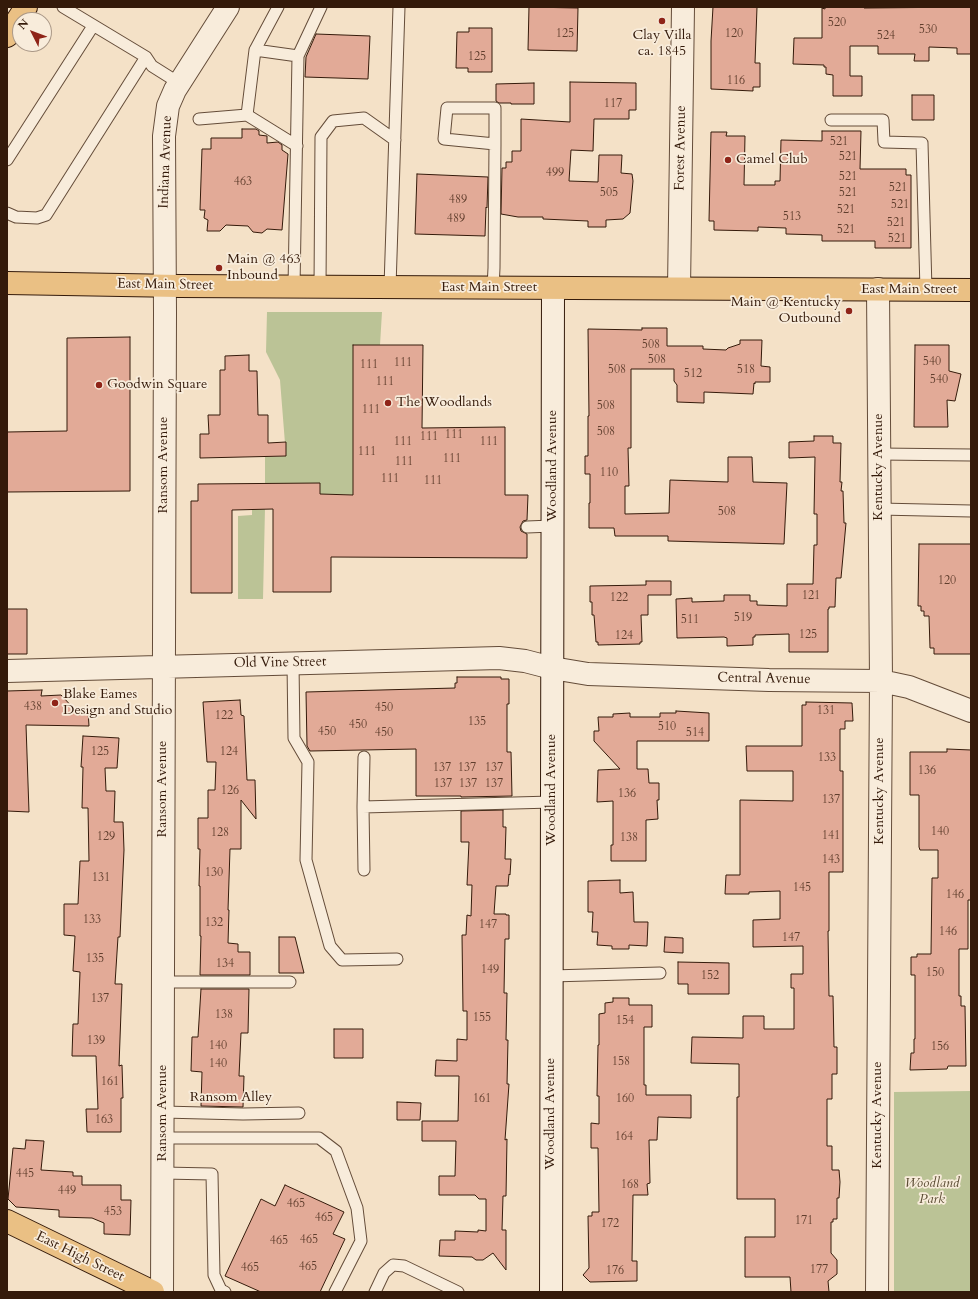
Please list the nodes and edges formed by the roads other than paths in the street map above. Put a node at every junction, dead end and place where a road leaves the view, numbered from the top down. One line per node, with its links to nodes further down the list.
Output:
1 (26, 7): 9 (main road)
2 (63, 7): 8 (lane)
3 (228, 7): 13 (street, Indiana Avenue)
4 (278, 7): 10 (lane)
5 (321, 7): 11 (lane)
6 (400, 7): 17 (lane)
7 (683, 7): 29 (street, Forest Avenue)
8 (94, 26): 12 (lane); 20 (lane)
9 (7, 36)
10 (255, 50): 11 (lane); 14 (lane)
11 (298, 56): 19 (lane)
12 (146, 58): 13 (lane); 21 (lane)
13 (179, 83): 23 (street, Indiana Avenue)
14 (247, 116): 15 (lane); 19 (lane)
15 (199, 119)
16 (831, 120): 31 (lane)
17 (395, 140): 25 (lane); 26 (lane)
18 (495, 144): 18 (lane); 27 (lane)
19 (297, 146): 24 (lane)
20 (7, 160)
21 (7, 212)
22 (7, 283): 23 (main road, East Main Street)
23 (165, 286): 24 (main road, East Main Street); 40 (street, Ransom Avenue)
24 (294, 287): 25 (main road, East Main Street)
25 (320, 287): 26 (main road, East Main Street)
26 (390, 287): 27 (main road, East Main Street)
27 (493, 288): 28 (main road, East Main Street)
28 (553, 288): 29 (main road, East Main Street); 37 (street, Woodland Avenue)
29 (679, 288): 30 (main road, East Main Street)
30 (878, 290): 31 (main road, East Main Street); 33 (street, Kentucky Avenue)
31 (926, 290): 32 (main road, East Main Street)
32 (971, 290)
33 (879, 454): 34 (lane); 35 (street, Kentucky Avenue)
34 (971, 455)
35 (880, 509): 36 (lane); 43 (street, Kentucky Avenue)
36 (971, 510)
37 (552, 526): 38 (lane); 41 (street, Woodland Avenue)
38 (527, 527)
39 (293, 663): 40 (street, Old Vine Street); 41 (street, Old Vine Street); 49 (lane)
40 (164, 666): 42 (street, Old Vine Street); 52 (street, Ransom Avenue)
41 (552, 668): 43 (street, Central Avenue); 46 (street, Woodland Avenue)
42 (7, 671)
43 (881, 682): 44 (street, Central Avenue); 66 (street, Kentucky Avenue)
44 (971, 710)
45 (364, 757): 47 (lane)
46 (552, 802): 47 (lane); 51 (street, Woodland Avenue)
47 (363, 806): 48 (lane)
48 (364, 870)
49 (397, 959)
50 (660, 973): 51 (lane)
51 (551, 976): 65 (street, Woodland Avenue)
52 (163, 982): 53 (lane); 54 (street, Ransom Avenue)
53 (290, 982)
54 (163, 1112): 55 (lane, Ransom Alley); 56 (street, Ransom Avenue)
55 (299, 1113)
56 (162, 1138): 57 (street, Ransom Avenue); 62 (lane)
57 (162, 1173): 60 (street, Ransom Avenue); 61 (lane)
58 (7, 1221): 59 (main road, East High Street)
59 (153, 1292)
60 (162, 1292)
61 (225, 1292)
62 (335, 1292)
63 (375, 1292): 64 (lane)
64 (458, 1292)
65 (551, 1292)
66 (878, 1292)

